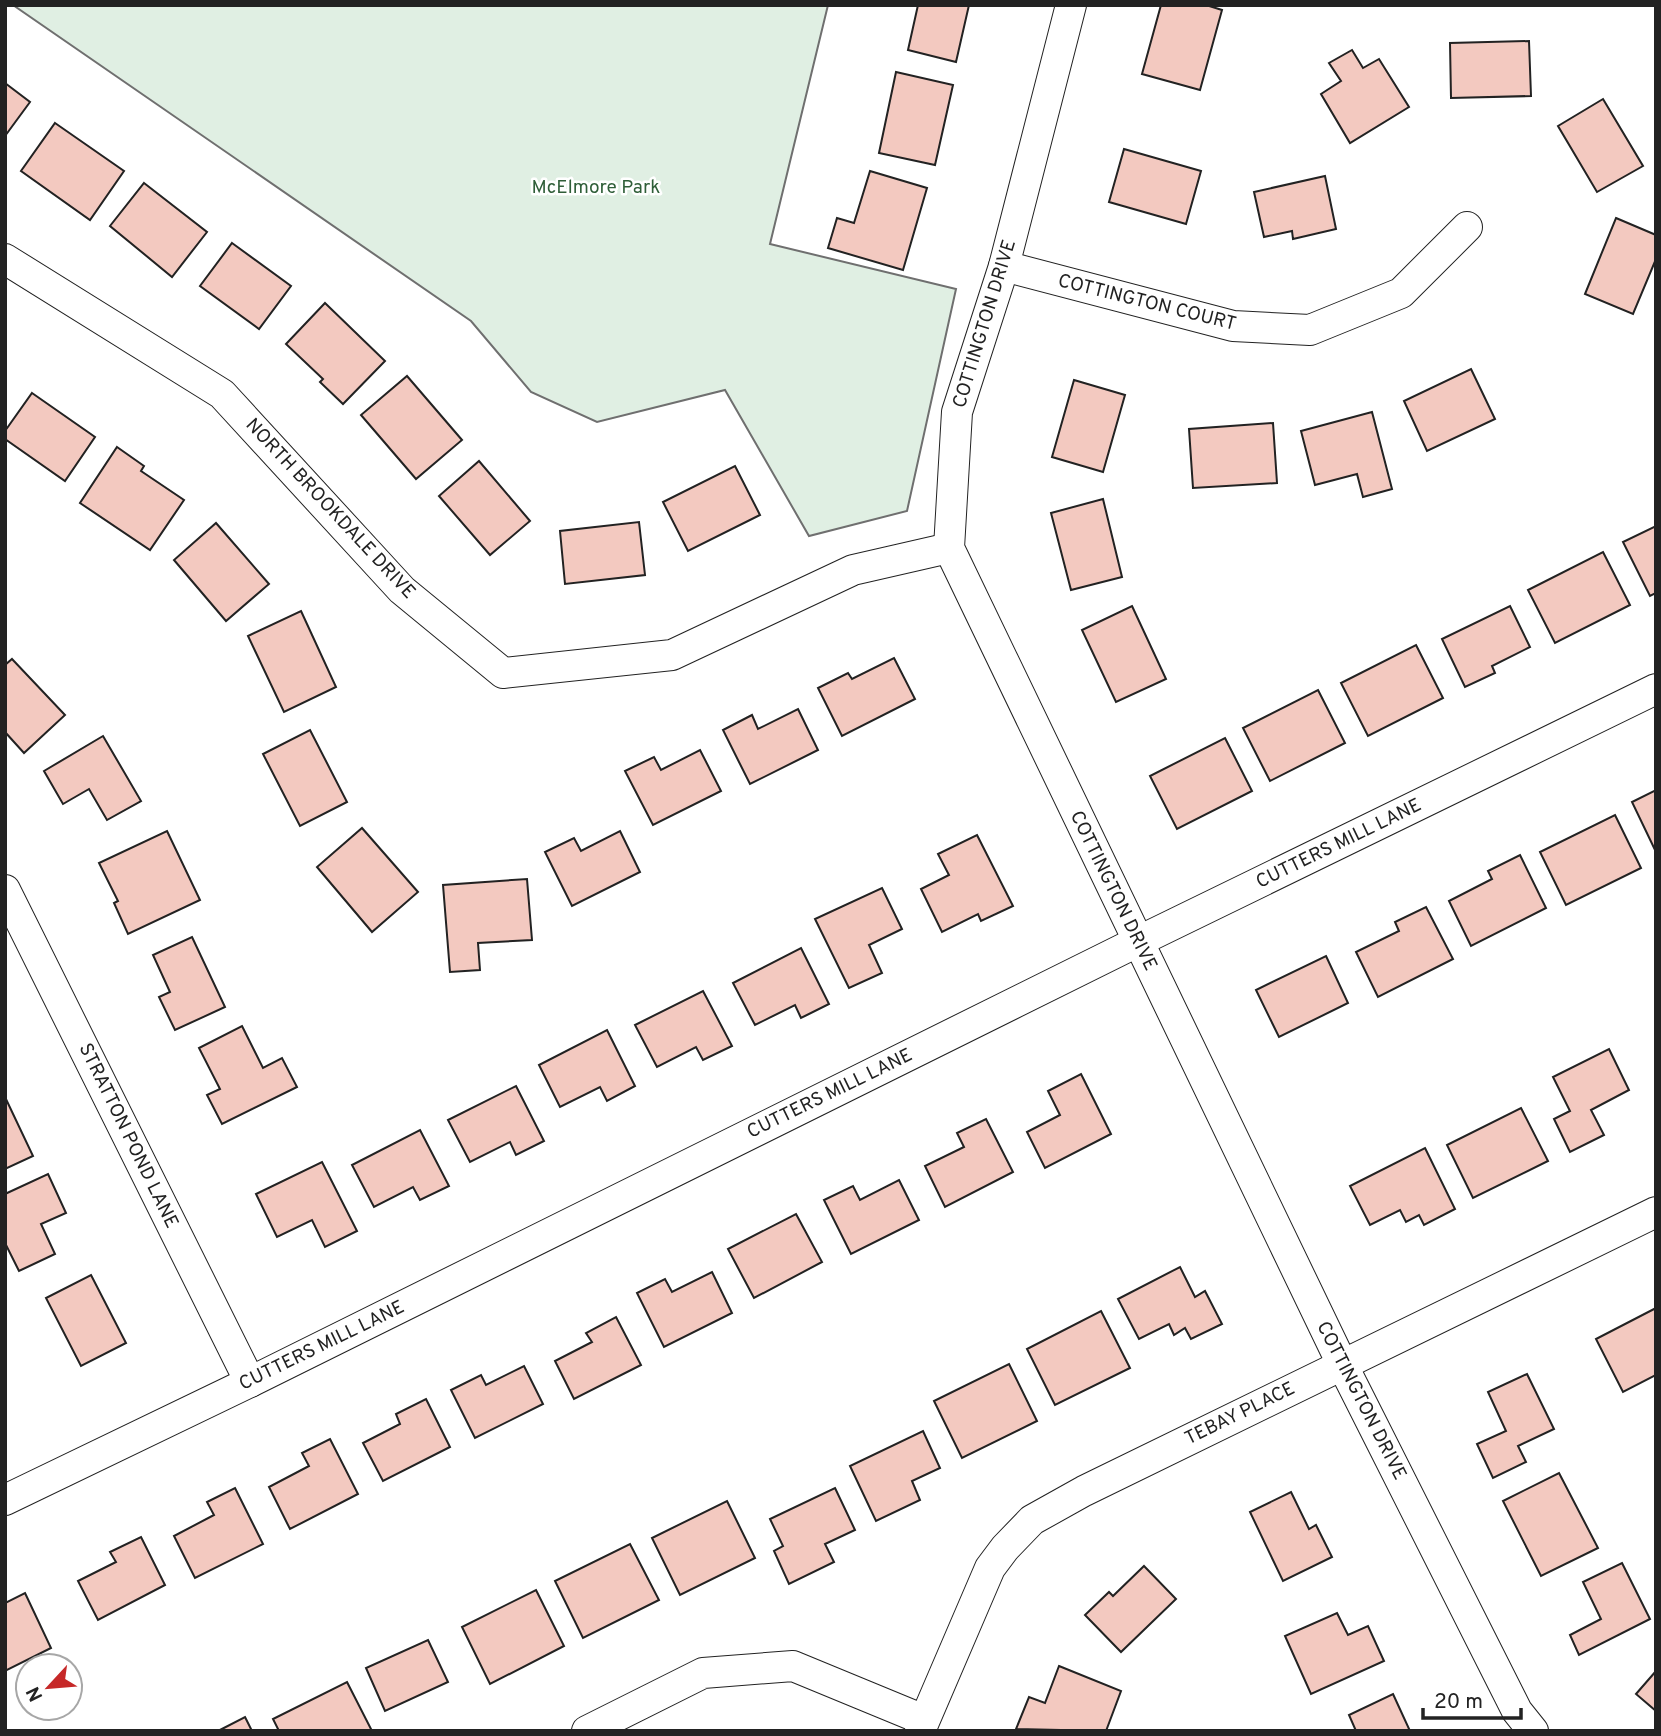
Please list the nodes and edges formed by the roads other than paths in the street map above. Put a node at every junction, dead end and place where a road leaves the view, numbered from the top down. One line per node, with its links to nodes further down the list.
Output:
1 (1071, 5): 4 (street, COTTINGTON DRIVE)
2 (1467, 227): 4 (street, COTTINGTON COURT)
3 (5, 259): 5 (street, NORTH BROOKDALE DRIVE)
4 (1004, 266): 5 (street, COTTINGTON DRIVE)
5 (949, 548): 8 (street, COTTINGTON DRIVE)
6 (1656, 689): 8 (street, CUTTERS MILL LANE)
7 (5, 890): 11 (street, STRATTON POND LANE)
8 (1137, 942): 10 (street, COTTINGTON DRIVE); 11 (street, CUTTERS MILL LANE)
9 (1656, 1212): 10 (street, TEBAY PLACE)
10 (1342, 1364): 13 (street, TEBAY PLACE); 15 (street, COTTINGTON DRIVE)
11 (250, 1382): 12 (street, CUTTERS MILL LANE)
12 (5, 1500)
13 (922, 1725): 14 (street)
14 (587, 1731)
15 (1533, 1731)

